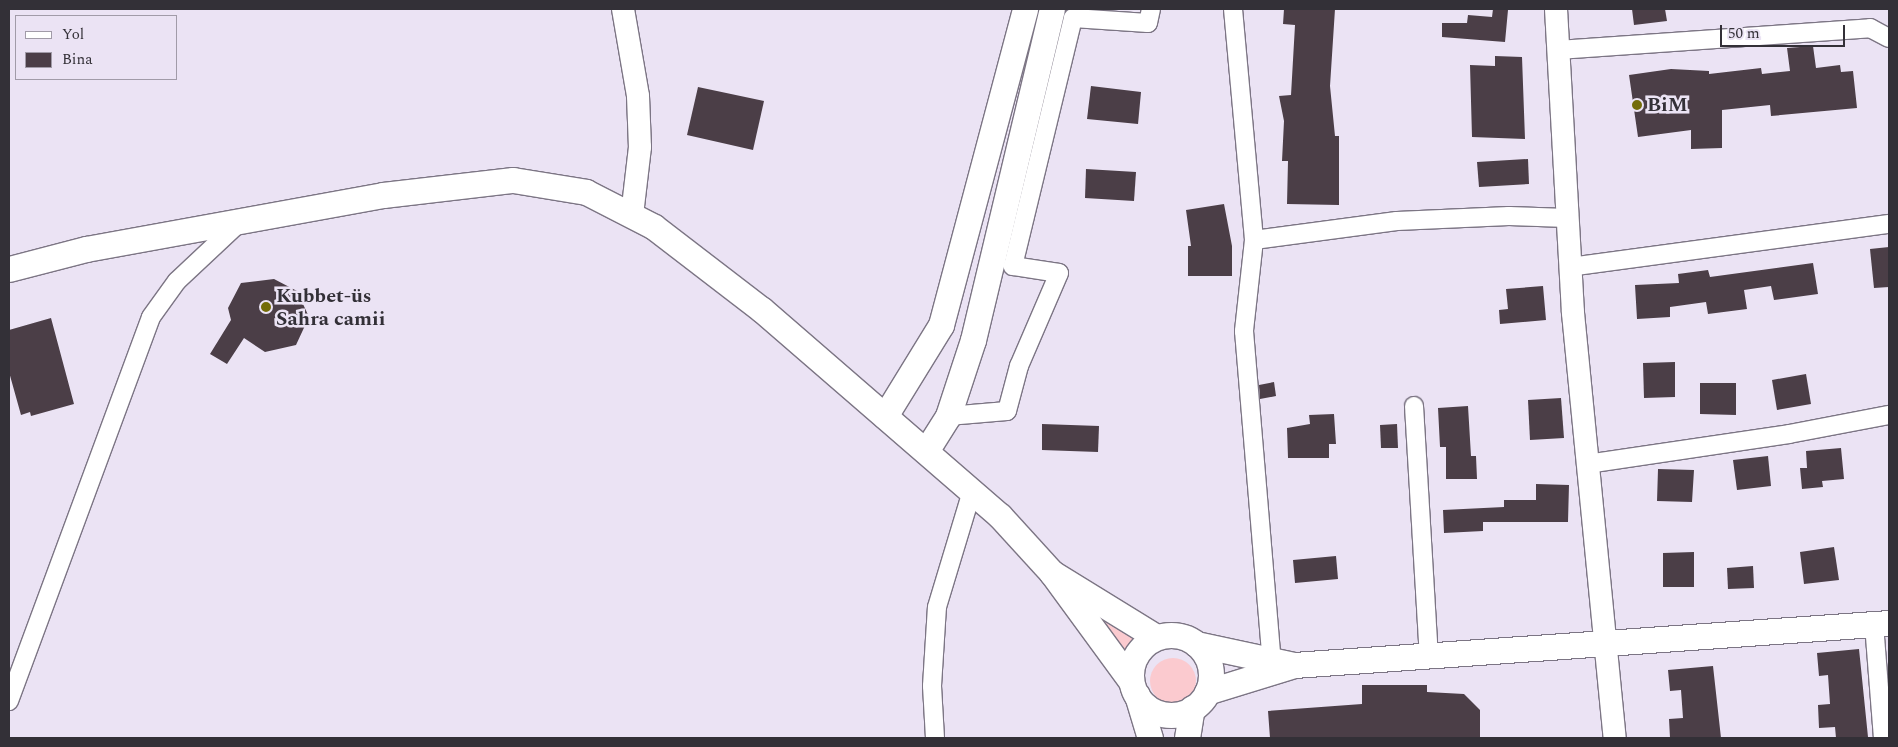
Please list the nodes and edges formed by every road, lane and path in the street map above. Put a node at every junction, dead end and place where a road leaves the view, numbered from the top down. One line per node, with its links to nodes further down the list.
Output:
1 (623, 9): 9 (street)
2 (1025, 9): 18 (main road)
3 (1052, 9): 19 (main road)
4 (1151, 9): 19 (street)
5 (1233, 9): 13 (street)
6 (1556, 9): 8 (street)
7 (1889, 38): 8 (street)
8 (1558, 50): 10 (street)
9 (632, 214): 11 (main road); 18 (main road)
10 (1567, 218): 13 (street); 14 (street)
11 (242, 219): 15 (main road); 32 (street)
12 (1889, 224): 14 (street)
13 (1254, 240): 29 (street)
14 (1570, 267): 21 (street)
15 (9, 269)
16 (1414, 406): 28 (street)
17 (1889, 415): 21 (street)
18 (885, 416): 20 (main road)
19 (948, 416): 20 (main road)
20 (926, 451): 22 (main road)
21 (1586, 464): 27 (street)
22 (972, 491): 23 (main road); 33 (street)
23 (1052, 573): 25 (main road); 30 (main road)
24 (1882, 624): 27 (main road); 37 (street)
25 (1156, 637): 26 (main road); 30 (main road)
26 (1196, 644): 29 (main road); 31 (main road)
27 (1603, 646): 28 (main road); 36 (street)
28 (1429, 659): 29 (main road)
29 (1283, 663): 31 (main road)
30 (1134, 688): 31 (main road); 34 (main road)
31 (1200, 700): 35 (main road)
32 (9, 702)
33 (935, 738)
34 (1150, 738)
35 (1187, 738)
36 (1615, 738)
37 (1882, 738)

